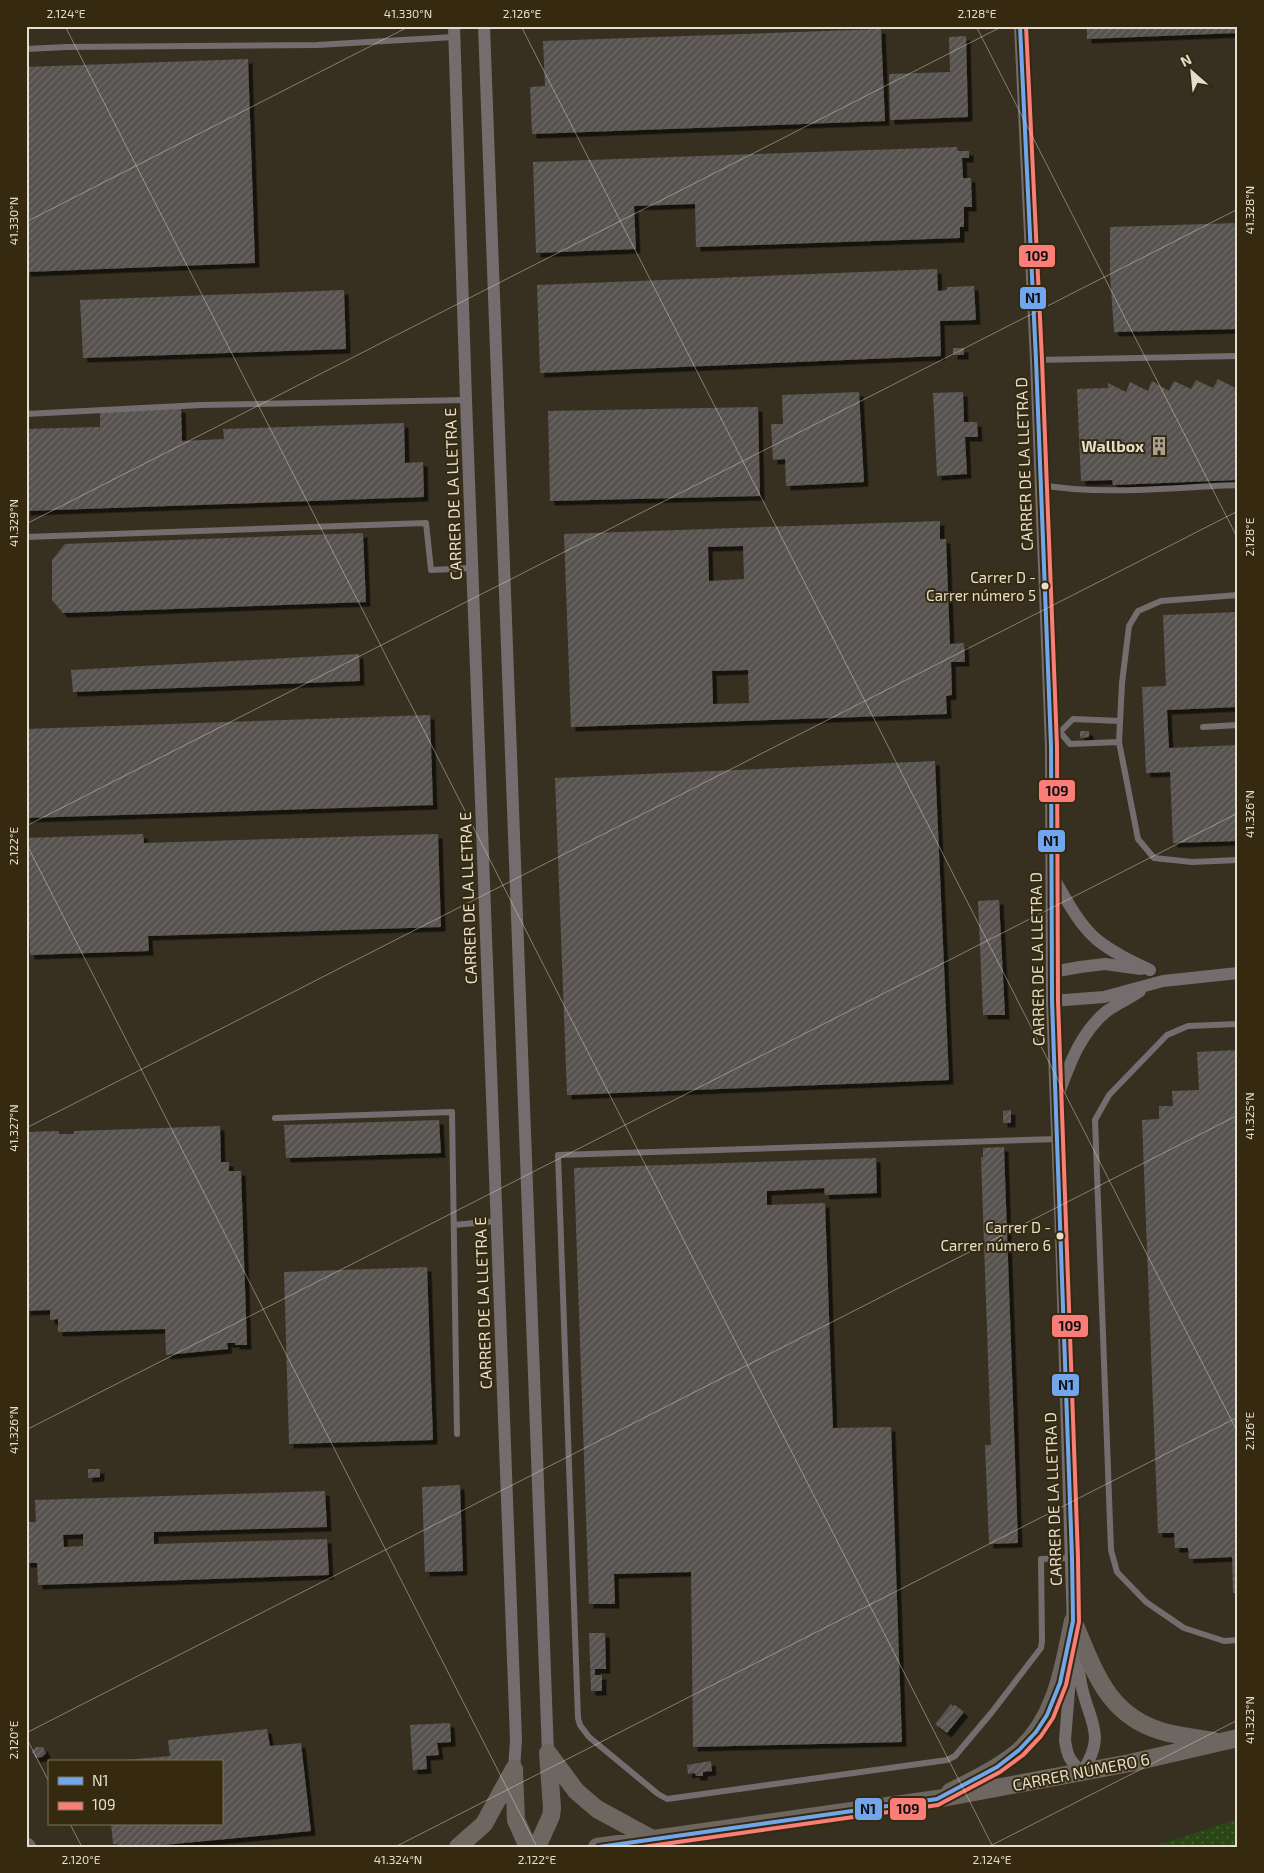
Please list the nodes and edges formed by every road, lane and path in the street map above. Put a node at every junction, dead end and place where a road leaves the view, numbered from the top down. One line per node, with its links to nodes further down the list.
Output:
1 (484, 26): 36 (street)
2 (1020, 26): 6 (street, CARRER DE LA LLETRA D)
3 (454, 32): 4 (lane); 7 (street, CARRER DE LA LLETRA E)
4 (26, 49)
5 (1238, 356): 6 (lane)
6 (1036, 360): 9 (street, CARRER DE LA LLETRA D)
7 (466, 400): 8 (lane); 12 (street, CARRER DE LA LLETRA E)
8 (26, 414)
9 (1041, 485): 10 (lane); 17 (street, CARRER DE LA LLETRA D)
10 (1238, 485)
11 (26, 537): 12 (lane)
12 (472, 568): 29 (street, CARRER DE LA LLETRA E)
13 (1238, 595): 14 (lane)
14 (1120, 721): 17 (lane); 18 (lane)
15 (1238, 725): 16 (lane)
16 (1204, 727)
17 (1055, 732): 18 (lane); 20 (street, CARRER DE LA LLETRA D)
18 (1119, 742): 19 (lane)
19 (1238, 860)
20 (1052, 875): 21 (street, CARRER DE LA LLETRA D); 23 (street)
21 (1052, 972): 23 (street); 24 (street, CARRER DE LA LLETRA D)
22 (1238, 974): 23 (street)
23 (1150, 977): 24 (street); 26 (street)
24 (1052, 1001): 26 (street, CARRER DE LA LLETRA D)
25 (1238, 1024): 34 (lane)
26 (1056, 1100): 28 (street, CARRER DE LA LLETRA D)
27 (275, 1118): 30 (lane)
28 (1058, 1139): 32 (street, CARRER DE LA LLETRA D); 32 (lane)
29 (496, 1221): 30 (lane); 37 (street, CARRER DE LA LLETRA E)
30 (454, 1225): 31 (lane)
31 (457, 1434)
32 (1072, 1558): 33 (street, CARRER DE LA LLETRA D)
33 (1073, 1621): 35 (main road); 38 (street); 38 (street); 39 (main road)
34 (1238, 1640)
35 (1230, 1740): 38 (main road, CARRER NÚMERO 6)
36 (548, 1753): 40 (main road); 43 (main road)
37 (514, 1769): 41 (main road); 42 (main road)
38 (1082, 1772): 39 (main road, CARRER NÚMERO 6)
39 (937, 1799): 40 (main road, CARRER NÚMERO 6)
40 (654, 1840): 44 (main road, CARRER NÚMERO 6)
41 (458, 1847)
42 (528, 1847)
43 (537, 1847)
44 (597, 1847)

